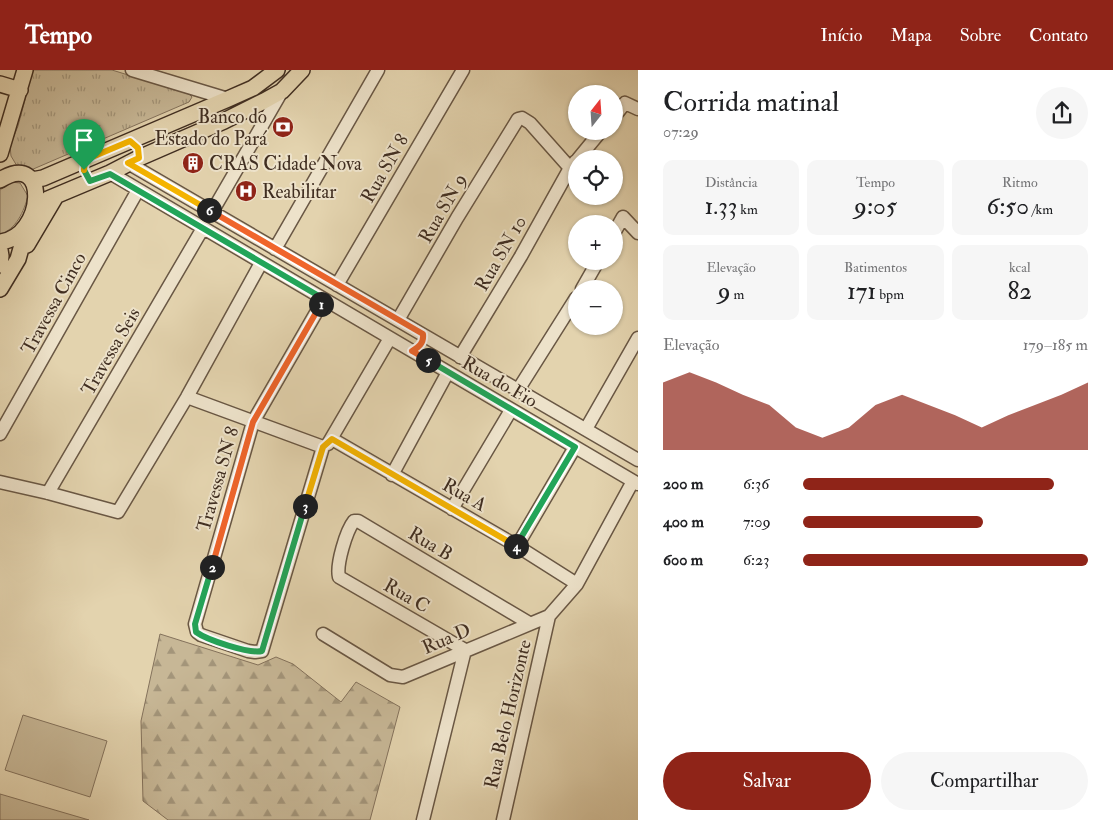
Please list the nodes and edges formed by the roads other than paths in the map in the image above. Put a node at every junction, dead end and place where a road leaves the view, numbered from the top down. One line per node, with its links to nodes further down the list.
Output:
1 (24, 70): 8 (main road)
2 (132, 70): 10 (street)
3 (277, 70): 10 (main road)
4 (302, 70): 9 (main road)
5 (378, 70): 35 (street)
6 (463, 70): 40 (street, Rua SN 8)
7 (0, 84): 8 (main road)
8 (20, 90): 13 (main road)
9 (282, 91): 20 (main road); 29 (street)
10 (228, 99): 15 (main road)
11 (623, 106): 12 (street)
12 (638, 108)
13 (6, 135): 17 (main road); 21 (main road)
14 (594, 140): 16 (street, Rua SN 10)
15 (130, 141): 19 (main road); 20 (main road)
16 (586, 150)
17 (0, 154)
18 (568, 157): 44 (street, Rua SN 9)
19 (85, 160): 25 (main road); 26 (main road)
20 (134, 160): 22 (main road); 29 (street, Rua do Fio)
21 (18, 173): 24 (main road); 25 (main road)
22 (110, 174): 26 (main road); 27 (street, Rua do Fio)
23 (568, 175): 50 (street, Rua SN 10)
24 (0, 180)
25 (32, 180): 30 (main road)
26 (90, 181): 28 (main road)
27 (138, 190): 32 (street, Rua do Fio); 58 (street, Travessa Cinco)
28 (56, 196): 30 (main road); 37 (main road)
29 (212, 212): 35 (street, Rua do Fio)
30 (32, 214): 34 (main road); 37 (main road)
31 (623, 217): 33 (street)
32 (203, 228): 38 (street, Rua do Fio); 65 (street, Travessa Seis)
33 (638, 232)
34 (0, 242)
35 (275, 249): 40 (street, Rua do Fio)
36 (0, 250): 39 (main road)
37 (18, 259): 41 (main road)
38 (261, 263): 42 (street, Rua do Fio); 54 (street)
39 (0, 265)
40 (337, 285): 44 (street, Rua do Fio)
41 (0, 289)
42 (324, 299): 46 (street, Rua do Fio); 56 (street, Travessa SN 8)
43 (568, 311): 53 (street)
44 (398, 320): 45 (street, Rua do Fio)
45 (423, 334): 48 (street, Rua do Fio); 49 (street)
46 (390, 338): 49 (street, Rua do Fio); 59 (street)
47 (638, 338): 57 (street)
48 (442, 345): 50 (street, Rua do Fio); 51 (street)
49 (412, 351): 51 (street, Rua do Fio)
50 (460, 356): 53 (street, Rua do Fio)
51 (430, 362): 52 (street, Rua do Fio)
52 (448, 372): 55 (street, Rua do Fio); 62 (street)
53 (518, 390): 57 (street, Rua do Fio)
54 (187, 397): 56 (street, Rua A); 65 (street)
55 (511, 410): 60 (street, Rua do Fio); 66 (street)
56 (253, 422): 59 (street, Rua A); 59 (street, Travessa SN 8)
57 (586, 429): 61 (street, Rua do Fio)
58 (0, 434)
59 (328, 443): 62 (street, Rua A)
60 (575, 447): 64 (street, Rua do Fio); 67 (street)
61 (638, 460)
62 (392, 475): 66 (street, Rua A)
63 (0, 482): 65 (street)
64 (635, 482): 69 (street, Rua D)
65 (48, 493)
66 (452, 509): 67 (street, Rua A)
67 (517, 546): 69 (street, Rua A)
68 (338, 567): 71 (street, Rua B); 73 (street, Rua C)
69 (578, 584): 70 (street, Rua D)
70 (549, 616): 71 (street, Rua D); 75 (street, Rua Belo Horizonte)
71 (529, 623): 73 (street, Rua D)
72 (323, 634): 73 (street, Rua D)
73 (465, 650): 74 (street)
74 (423, 820)
75 (502, 820)

